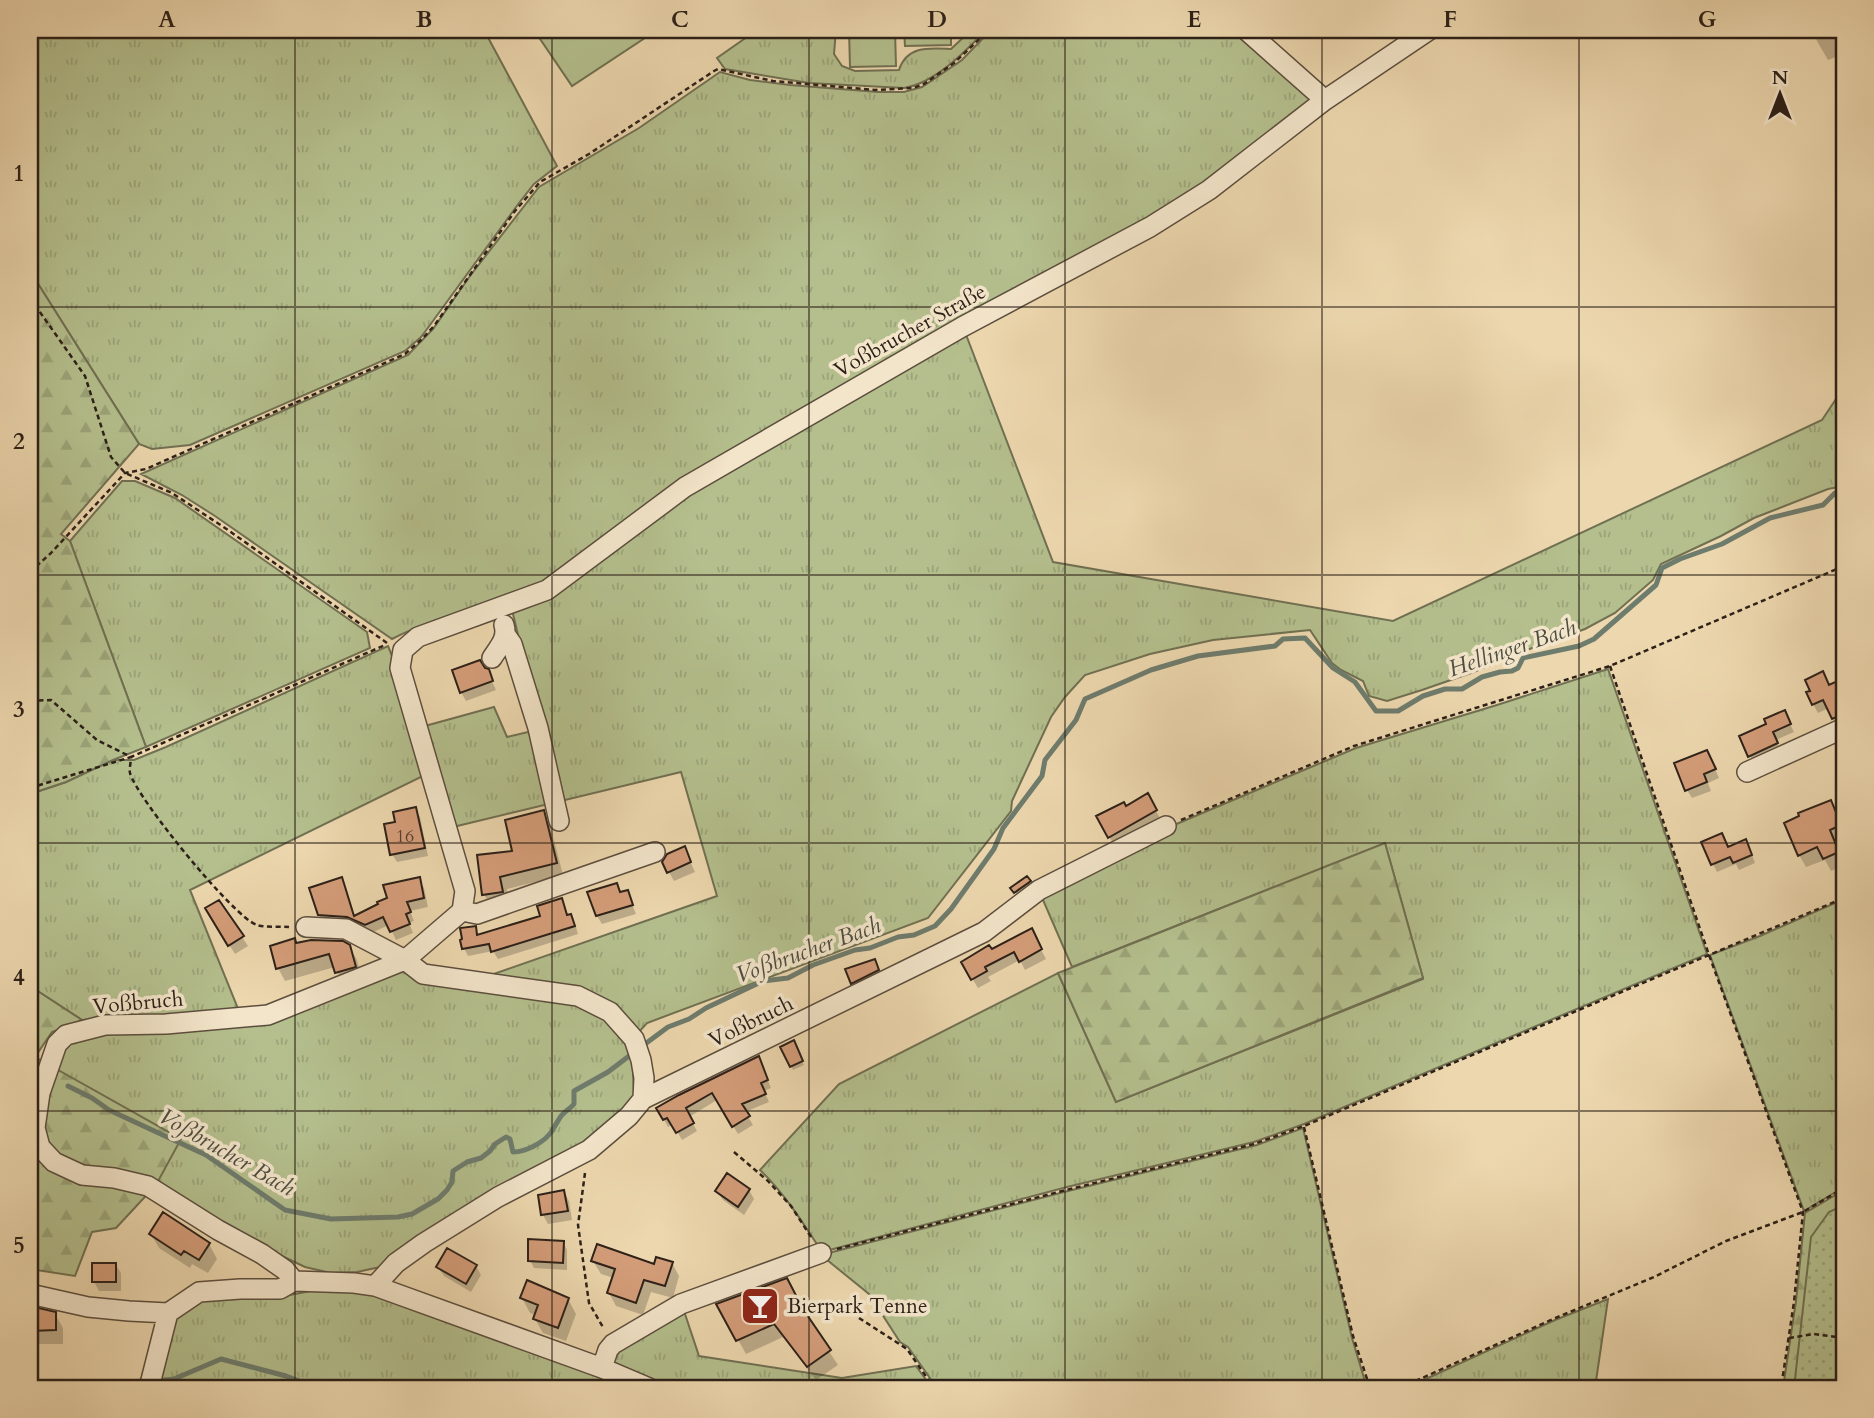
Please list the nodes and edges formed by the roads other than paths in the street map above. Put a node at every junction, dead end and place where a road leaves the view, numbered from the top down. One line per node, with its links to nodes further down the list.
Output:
1 (1246, 30): 3 (street)
2 (1429, 30): 3 (street, Voßbrucher Straße)
3 (1325, 100): 4 (street, Voßbrucher Straße)
4 (498, 608): 5 (street); 12 (street, Voßbrucher Straße)
5 (505, 634): 6 (street); 9 (street)
6 (492, 657)
7 (1844, 728): 8 (street)
8 (1747, 772)
9 (559, 821)
10 (1166, 826): 15 (street, Voßbruch)
11 (655, 852): 12 (street)
12 (462, 911): 14 (street, Voßbruch)
13 (306, 927): 14 (street)
14 (405, 960): 15 (street); 17 (street, Voßbruch)
15 (643, 1099): 18 (street, Voßbruch)
16 (821, 1253): 21 (street)
17 (294, 1281): 18 (street); 20 (street)
18 (375, 1286): 21 (street)
19 (30, 1294): 20 (street)
20 (168, 1313): 22 (street)
21 (602, 1368): 23 (street)
22 (149, 1388)
23 (649, 1388)

